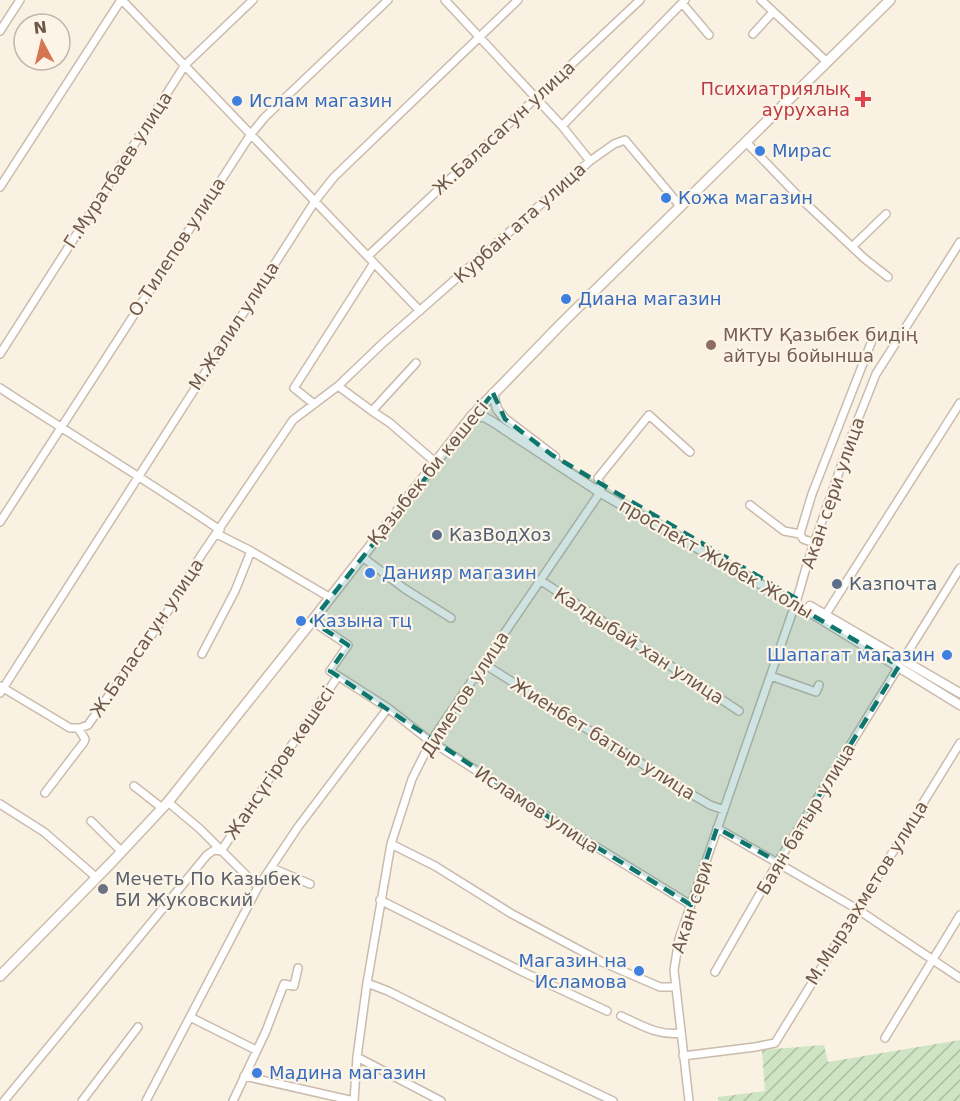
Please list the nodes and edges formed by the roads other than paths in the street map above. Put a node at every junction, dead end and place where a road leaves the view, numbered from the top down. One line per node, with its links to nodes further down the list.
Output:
1 (20, 0): 12 (street)
2 (122, 0): 17 (street); 23 (street)
3 (253, 0): 17 (street, Г.Муратбаев улица)
4 (388, 0): 20 (street, О.Тилепов улица)
5 (445, 0): 15 (street, Курбан ата улица)
6 (518, 0): 15 (street, М.Жалил улица)
7 (640, 0): 18 (street, Ж.Баласагун улица)
8 (761, 0): 11 (street)
9 (890, 0): 16 (main road, Қазыбек би көшесі)
10 (683, 1): 13 (street); 19 (street)
11 (773, 12): 14 (street); 16 (street)
12 (0, 31)
13 (708, 34)
14 (753, 34)
15 (478, 37): 18 (street, Курбан ата улица); 24 (street, М.Жалил улица)
16 (826, 61): 21 (main road, Қазыбек би көшесі)
17 (185, 65): 20 (street); 34 (street, Г.Муратбаев улица)
18 (537, 97): 19 (street, Курбан ата улица); 29 (street, Ж.Баласагун улица)
19 (562, 126): 22 (street, Курбан ата улица)
20 (251, 134): 24 (street); 43 (street, О.Тилепов улица)
21 (747, 143): 25 (main road, Қазыбек би көшесі); 28 (street)
22 (590, 161): 25 (street); 32 (street, Курбан ата улица)
23 (0, 187)
24 (315, 201): 29 (street); 46 (street, М.Жалил улица)
25 (681, 207): 38 (main road, Қазыбек би көшесі)
26 (886, 214): 28 (street)
27 (960, 242): 52 (street, Акан сери улица)
28 (852, 247): 31 (street)
29 (368, 256): 30 (street)
30 (374, 263): 32 (street); 40 (street)
31 (888, 278)
32 (420, 311): 36 (street, Курбан ата улица)
33 (873, 338): 51 (street)
34 (0, 354)
35 (416, 363): 41 (street)
36 (338, 386): 40 (street, Курбан ата улица); 41 (street)
37 (0, 388): 43 (street)
38 (493, 393): 42 (main road, Қазыбек би көшесі); 47 (street, проспект Жибек Жолы)
39 (960, 403): 59 (street)
40 (314, 404): 50 (street, Ж.Баласагун улица)
41 (372, 411): 45 (street)
42 (471, 417): 45 (main road, Қазыбек би көшесі); 47 (street, проспект Жибек Жолы)
43 (60, 428): 46 (street); 49 (street, О.Тилепов улица)
44 (690, 452): 47 (street, Диметов улица)
45 (435, 462): 54 (main road, Қазыбек би көшесі)
46 (138, 475): 50 (street); 68 (street, М.Жалил улица)
47 (600, 490): 56 (street, Диметов улица); 58 (street, проспект Жибек Жолы)
48 (750, 505): 51 (street)
49 (0, 522)
50 (219, 532): 53 (street); 73 (street, Ж.Баласагун улица)
51 (800, 534): 52 (street)
52 (814, 543): 58 (street, Акан сери улица)
53 (251, 551): 57 (street); 62 (street)
54 (361, 556): 57 (main road, Қазыбек би көшесі); 60 (street)
55 (960, 568): 63 (street, Баян батыр улица)
56 (540, 580): 64 (street, Диметов улица); 72 (street, Калдыбай хан улица)
57 (329, 597): 61 (main road, Қазыбек би көшесі)
58 (796, 602): 59 (street, проспект Жибек Жолы); 66 (street, Акан сери улица)
59 (824, 617): 63 (street, проспект Жибек Жолы)
60 (450, 618)
61 (312, 621): 65 (street, Жансүгіров көшесі); 79 (main road, Қазыбек би көшесі)
62 (202, 654)
63 (901, 663): 69 (street, проспект Жибек Жолы); 70 (street, проспект Жибек Жолы); 86 (street, Баян батыр улица)
64 (484, 664): 74 (street, Диметов улица); 80 (street, Жиенбет батыр улица)
65 (338, 676): 71 (street, Исламов улица); 84 (street, Жансүгіров көшесі)
66 (771, 676): 67 (street); 80 (street, Акан сери улица)
67 (819, 684)
68 (1, 689): 73 (street)
69 (960, 693)
70 (960, 705)
71 (388, 708): 74 (street, Исламов улица); 87 (street)
72 (739, 711)
73 (78, 728): 77 (street, Ж.Баласагун улица)
74 (431, 741): 83 (street, Диметов улица); 92 (street, Исламов улица)
75 (960, 743): 93 (street, М.Мырзахметов улица)
76 (134, 786): 79 (street)
77 (45, 793)
78 (0, 804): 88 (street)
79 (165, 805): 84 (street); 85 (main road, Қазыбек би көшесі)
80 (724, 810): 82 (street, Акан сери улица)
81 (91, 821): 85 (street)
82 (717, 828): 86 (street); 92 (street, Акан сери)
83 (391, 844): 91 (street, Диметов улица); 101 (street)
84 (221, 851): 90 (street); 112 (street, Жансүгіров көшесі)
85 (122, 852): 88 (main road, Қазыбек би көшесі)
86 (778, 862): 93 (street); 97 (street, Баян батыр улица)
87 (272, 868): 89 (street); 90 (street)
88 (97, 878): 98 (main road, Қазыбек би көшесі)
89 (310, 884)
90 (258, 887): 104 (street)
91 (380, 900): 100 (street, Диметов улица); 102 (street)
92 (691, 905): 101 (street, Акан сери)
93 (857, 909): 95 (street); 109 (street, М.Мырзахметов улица)
94 (960, 915): 95 (street)
95 (932, 960): 99 (street); 107 (street)
96 (298, 968): 108 (street)
97 (715, 972)
98 (0, 976)
99 (960, 978)
100 (367, 983): 110 (street, Диметов улица); 118 (street)
101 (675, 987): 106 (street, Акан сери)
102 (607, 1011)
103 (621, 1016): 106 (street)
104 (190, 1017): 108 (street); 114 (street)
105 (138, 1027): 113 (street)
106 (680, 1033): 109 (street, Акан сери)
107 (885, 1038)
108 (256, 1050): 111 (street)
109 (683, 1056): 119 (street, Акан сери)
110 (357, 1057): 116 (street, Диметов улица); 117 (street)
111 (244, 1076): 115 (street); 116 (street)
112 (4, 1101)
113 (82, 1101)
114 (146, 1101)
115 (234, 1101)
116 (354, 1101)
117 (441, 1101)
118 (613, 1101)
119 (689, 1101)

